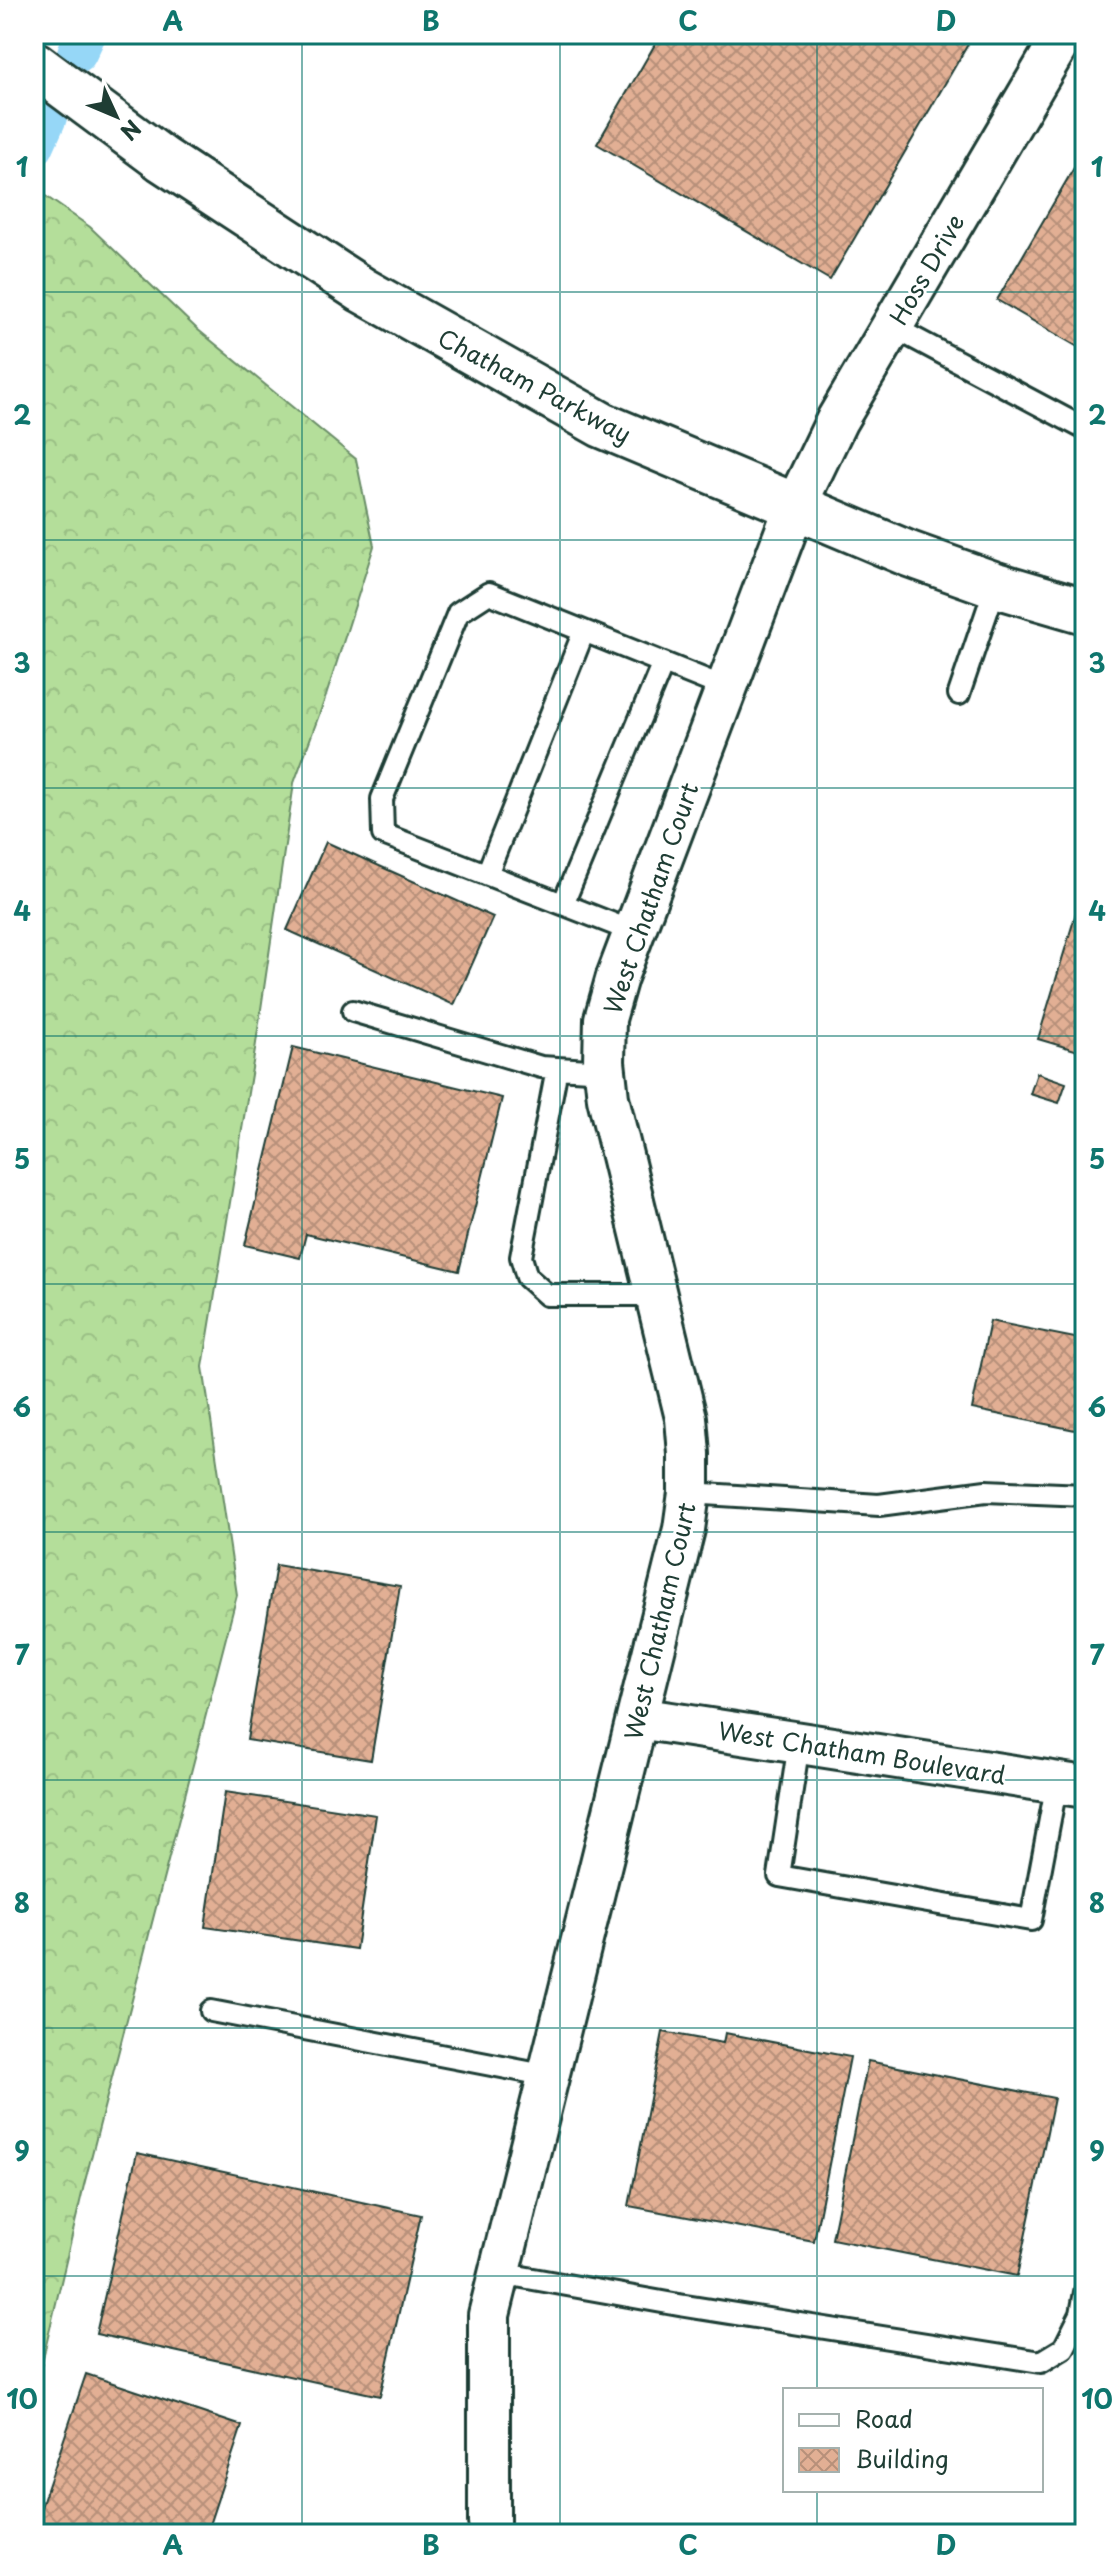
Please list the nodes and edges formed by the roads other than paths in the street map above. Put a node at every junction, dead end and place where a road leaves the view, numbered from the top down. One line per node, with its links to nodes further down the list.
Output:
1 (1064, 34): 3 (street, Hoss Drive)
2 (34, 64): 5 (main road, Chatham Parkway)
3 (893, 327): 4 (lane); 5 (street, Hoss Drive)
4 (1085, 429)
5 (795, 507): 6 (main road, Chatham Parkway); 10 (street, West Chatham Court)
6 (996, 585): 7 (main road, Chatham Parkway); 11 (lane)
7 (1085, 611)
8 (584, 631): 9 (lane); 12 (lane); 12 (lane)
9 (663, 663): 10 (lane); 13 (lane)
10 (726, 688): 14 (street, West Chatham Court)
11 (959, 694)
12 (487, 874): 13 (lane)
13 (563, 904): 14 (lane)
14 (634, 932): 17 (street, West Chatham Court)
15 (353, 1011): 16 (lane)
16 (557, 1068): 17 (lane); 18 (lane)
17 (605, 1071): 18 (street, West Chatham Court)
18 (655, 1295): 19 (street, West Chatham Court)
19 (689, 1493): 20 (lane); 21 (street, West Chatham Court)
20 (1085, 1495)
21 (638, 1718): 22 (street, West Chatham Boulevard); 25 (street, West Chatham Court)
22 (799, 1743): 23 (street, West Chatham Boulevard); 23 (lane)
23 (1071, 1784)
24 (211, 2011): 25 (lane)
25 (549, 2076): 26 (street, West Chatham Court)
26 (500, 2273): 27 (lane); 28 (street, West Chatham Court)
27 (1085, 2292)
28 (489, 2522)

